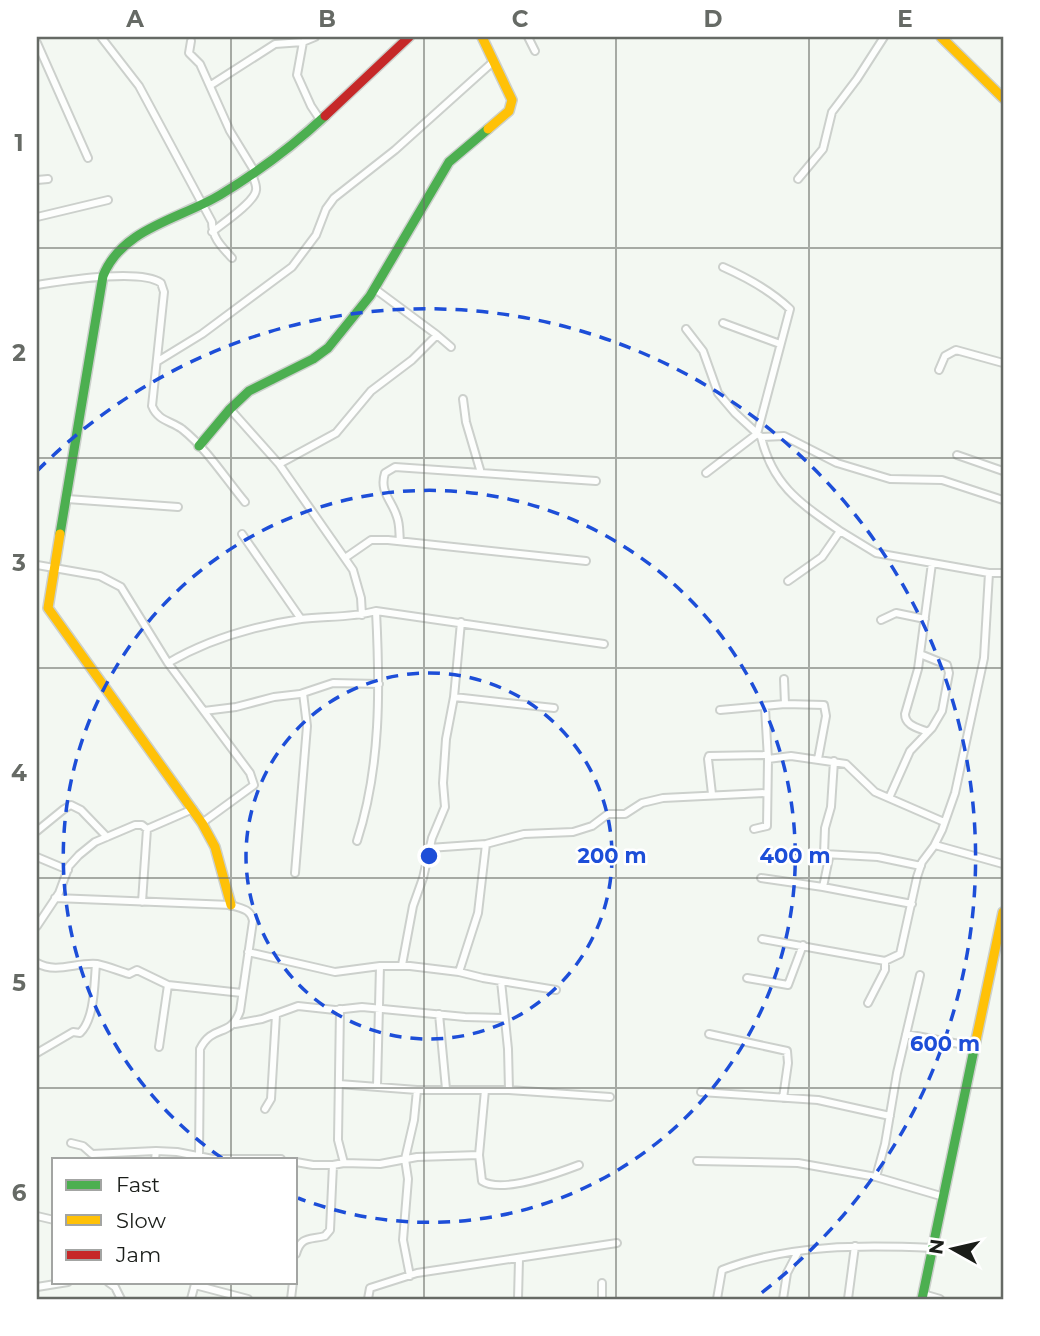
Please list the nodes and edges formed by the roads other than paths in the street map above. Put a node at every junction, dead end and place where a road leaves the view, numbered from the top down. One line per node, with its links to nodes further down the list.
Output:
1 (101, 37): 24 (street)
2 (315, 37): 10 (street)
3 (409, 37): 17 (main road)
4 (482, 37): 13 (main road)
5 (528, 37): 12 (street)
6 (884, 37): 21 (street)
7 (941, 37): 16 (main road)
8 (947, 37): 15 (main road)
9 (191, 41): 14 (street)
10 (303, 42): 14 (street); 17 (street)
11 (37, 43): 18 (street)
12 (535, 51)
13 (494, 61): 31 (main road); 37 (street)
14 (211, 85): 19 (street)
15 (1003, 90)
16 (1003, 98)
17 (321, 121): 19 (main road)
18 (88, 158)
19 (253, 173): 24 (main road); 26 (street)
20 (48, 178): 22 (street)
21 (798, 179)
22 (37, 180)
23 (108, 200): 25 (street)
24 (202, 205): 26 (street); 29 (main road)
25 (37, 217)
26 (212, 232): 27 (street)
27 (232, 258)
28 (723, 267): 35 (street)
29 (103, 276): 30 (street); 37 (street); 50 (main road)
30 (37, 285)
31 (375, 289): 34 (street); 41 (main road)
32 (723, 323): 35 (street)
33 (686, 329): 42 (street)
34 (438, 335): 36 (street); 45 (street)
35 (780, 344): 42 (street)
36 (451, 347)
37 (158, 361): 43 (street)
38 (1003, 363): 39 (street)
39 (939, 370)
40 (463, 399): 47 (street)
41 (230, 408): 43 (main road); 45 (street)
42 (759, 435): 48 (street); 51 (street); 54 (street)
43 (199, 446): 52 (street)
44 (957, 455): 46 (street)
45 (279, 464): 57 (street)
46 (1003, 471)
47 (481, 473): 49 (street); 56 (street)
48 (706, 473)
49 (596, 481)
50 (67, 499): 53 (street); 61 (main road)
51 (1003, 500)
52 (245, 502)
53 (178, 507)
54 (839, 531): 59 (street); 64 (street)
55 (242, 534): 67 (street)
56 (400, 541): 57 (street); 58 (street)
57 (345, 558): 66 (street)
58 (586, 561)
59 (932, 563): 62 (street); 68 (street)
60 (37, 565): 61 (street)
61 (55, 568): 73 (street); 90 (main road)
62 (989, 573): 63 (street); 91 (street)
63 (1003, 573)
64 (788, 581)
65 (376, 611): 66 (street); 70 (street); 75 (street)
66 (362, 615): 67 (street)
67 (301, 619): 73 (street)
68 (925, 619): 69 (street); 72 (street)
69 (881, 620)
70 (461, 622): 71 (street); 77 (street)
71 (604, 644)
72 (920, 654): 83 (street); 83 (street)
73 (169, 663): 81 (street)
74 (784, 679): 78 (street)
75 (379, 684): 76 (street); 97 (street)
76 (303, 692): 81 (street); 106 (street)
77 (454, 697): 79 (street); 100 (street)
78 (785, 704): 80 (street); 85 (street)
79 (554, 708)
80 (765, 708): 82 (street); 84 (street)
81 (204, 710): 92 (street)
82 (720, 710)
83 (928, 732): 89 (street)
84 (767, 757): 85 (street); 87 (street); 88 (street)
85 (818, 759): 86 (street)
86 (834, 761): 89 (street); 101 (street)
87 (766, 793): 88 (street); 95 (street)
88 (712, 794): 98 (street)
89 (888, 798): 91 (street)
90 (193, 809): 92 (main road); 94 (street)
91 (944, 822): 99 (street)
92 (202, 823): 112 (main road)
93 (37, 828): 96 (street)
94 (147, 829): 96 (street); 110 (street)
95 (754, 829)
96 (107, 836): 105 (street)
97 (357, 841)
98 (486, 844): 100 (street); 124 (street)
99 (934, 845): 103 (street); 104 (street)
100 (429, 848): 122 (street)
101 (824, 854): 104 (street); 108 (street)
102 (37, 857): 105 (street)
103 (1003, 864)
104 (921, 866): 111 (street)
105 (68, 870): 109 (street)
106 (295, 873)
107 (761, 878): 108 (street)
108 (823, 887): 111 (street)
109 (55, 898): 110 (street); 114 (street)
110 (142, 902): 112 (street)
111 (912, 904): 119 (street)
112 (231, 905): 117 (street)
113 (1003, 912): 118 (main road)
114 (37, 926)
115 (762, 939): 116 (street)
116 (803, 945): 119 (street); 126 (street)
117 (248, 952): 123 (street); 130 (street)
118 (999, 953): 141 (main road)
119 (886, 961): 131 (street)
120 (37, 962): 121 (street)
121 (96, 964): 128 (street); 142 (street)
122 (402, 965): 123 (street); 124 (street)
123 (380, 966): 133 (street)
124 (459, 972): 127 (street)
125 (920, 975): 139 (street)
126 (747, 978)
127 (501, 981): 129 (street); 136 (street)
128 (168, 985): 130 (street); 140 (street)
129 (556, 990)
130 (242, 993): 137 (street)
131 (868, 1003)
132 (340, 1009): 133 (street); 135 (street); 143 (street)
133 (379, 1010): 134 (street); 144 (street)
134 (439, 1014): 136 (street); 145 (street)
135 (276, 1015): 137 (street); 152 (street)
136 (503, 1018): 148 (street)
137 (235, 1024): 157 (street)
138 (709, 1034): 151 (street)
139 (906, 1034): 141 (street); 153 (street)
140 (159, 1046)
141 (975, 1047): 166 (main road)
142 (37, 1053)
143 (339, 1084): 144 (street); 162 (street)
144 (377, 1086): 146 (street)
145 (446, 1089): 146 (street); 147 (street)
146 (417, 1090): 159 (street)
147 (485, 1090): 148 (street); 156 (street)
148 (509, 1090): 150 (street)
149 (701, 1092): 151 (street)
150 (610, 1097)
151 (783, 1098): 153 (street)
152 (265, 1109)
153 (890, 1116): 165 (street)
154 (71, 1143): 155 (street)
155 (155, 1155): 157 (street)
156 (479, 1155): 159 (street); 164 (street)
157 (199, 1157): 158 (street)
158 (206, 1158)
159 (405, 1159): 162 (street); 175 (street)
160 (697, 1161): 165 (street)
161 (298, 1162): 163 (street)
162 (344, 1163): 163 (street)
163 (333, 1166): 168 (street)
164 (579, 1166)
165 (876, 1177): 166 (street)
166 (944, 1197): 172 (main road)
167 (298, 1237): 168 (street)
168 (305, 1238): 171 (street)
169 (617, 1243): 174 (street)
170 (855, 1246): 172 (street); 173 (street); 188 (street)
171 (298, 1248)
172 (933, 1248): 179 (main road)
173 (797, 1252): 186 (street); 187 (street)
174 (519, 1259): 175 (street); 184 (street)
175 (410, 1276): 183 (street)
176 (602, 1283): 185 (street)
177 (117, 1284): 180 (street)
178 (195, 1284): 181 (street); 182 (street)
179 (923, 1297): 189 (street)
180 (121, 1299)
181 (191, 1299)
182 (248, 1299)
183 (368, 1299)
184 (518, 1299)
185 (602, 1299)
186 (717, 1299)
187 (783, 1299)
188 (848, 1299)
189 (940, 1299)

